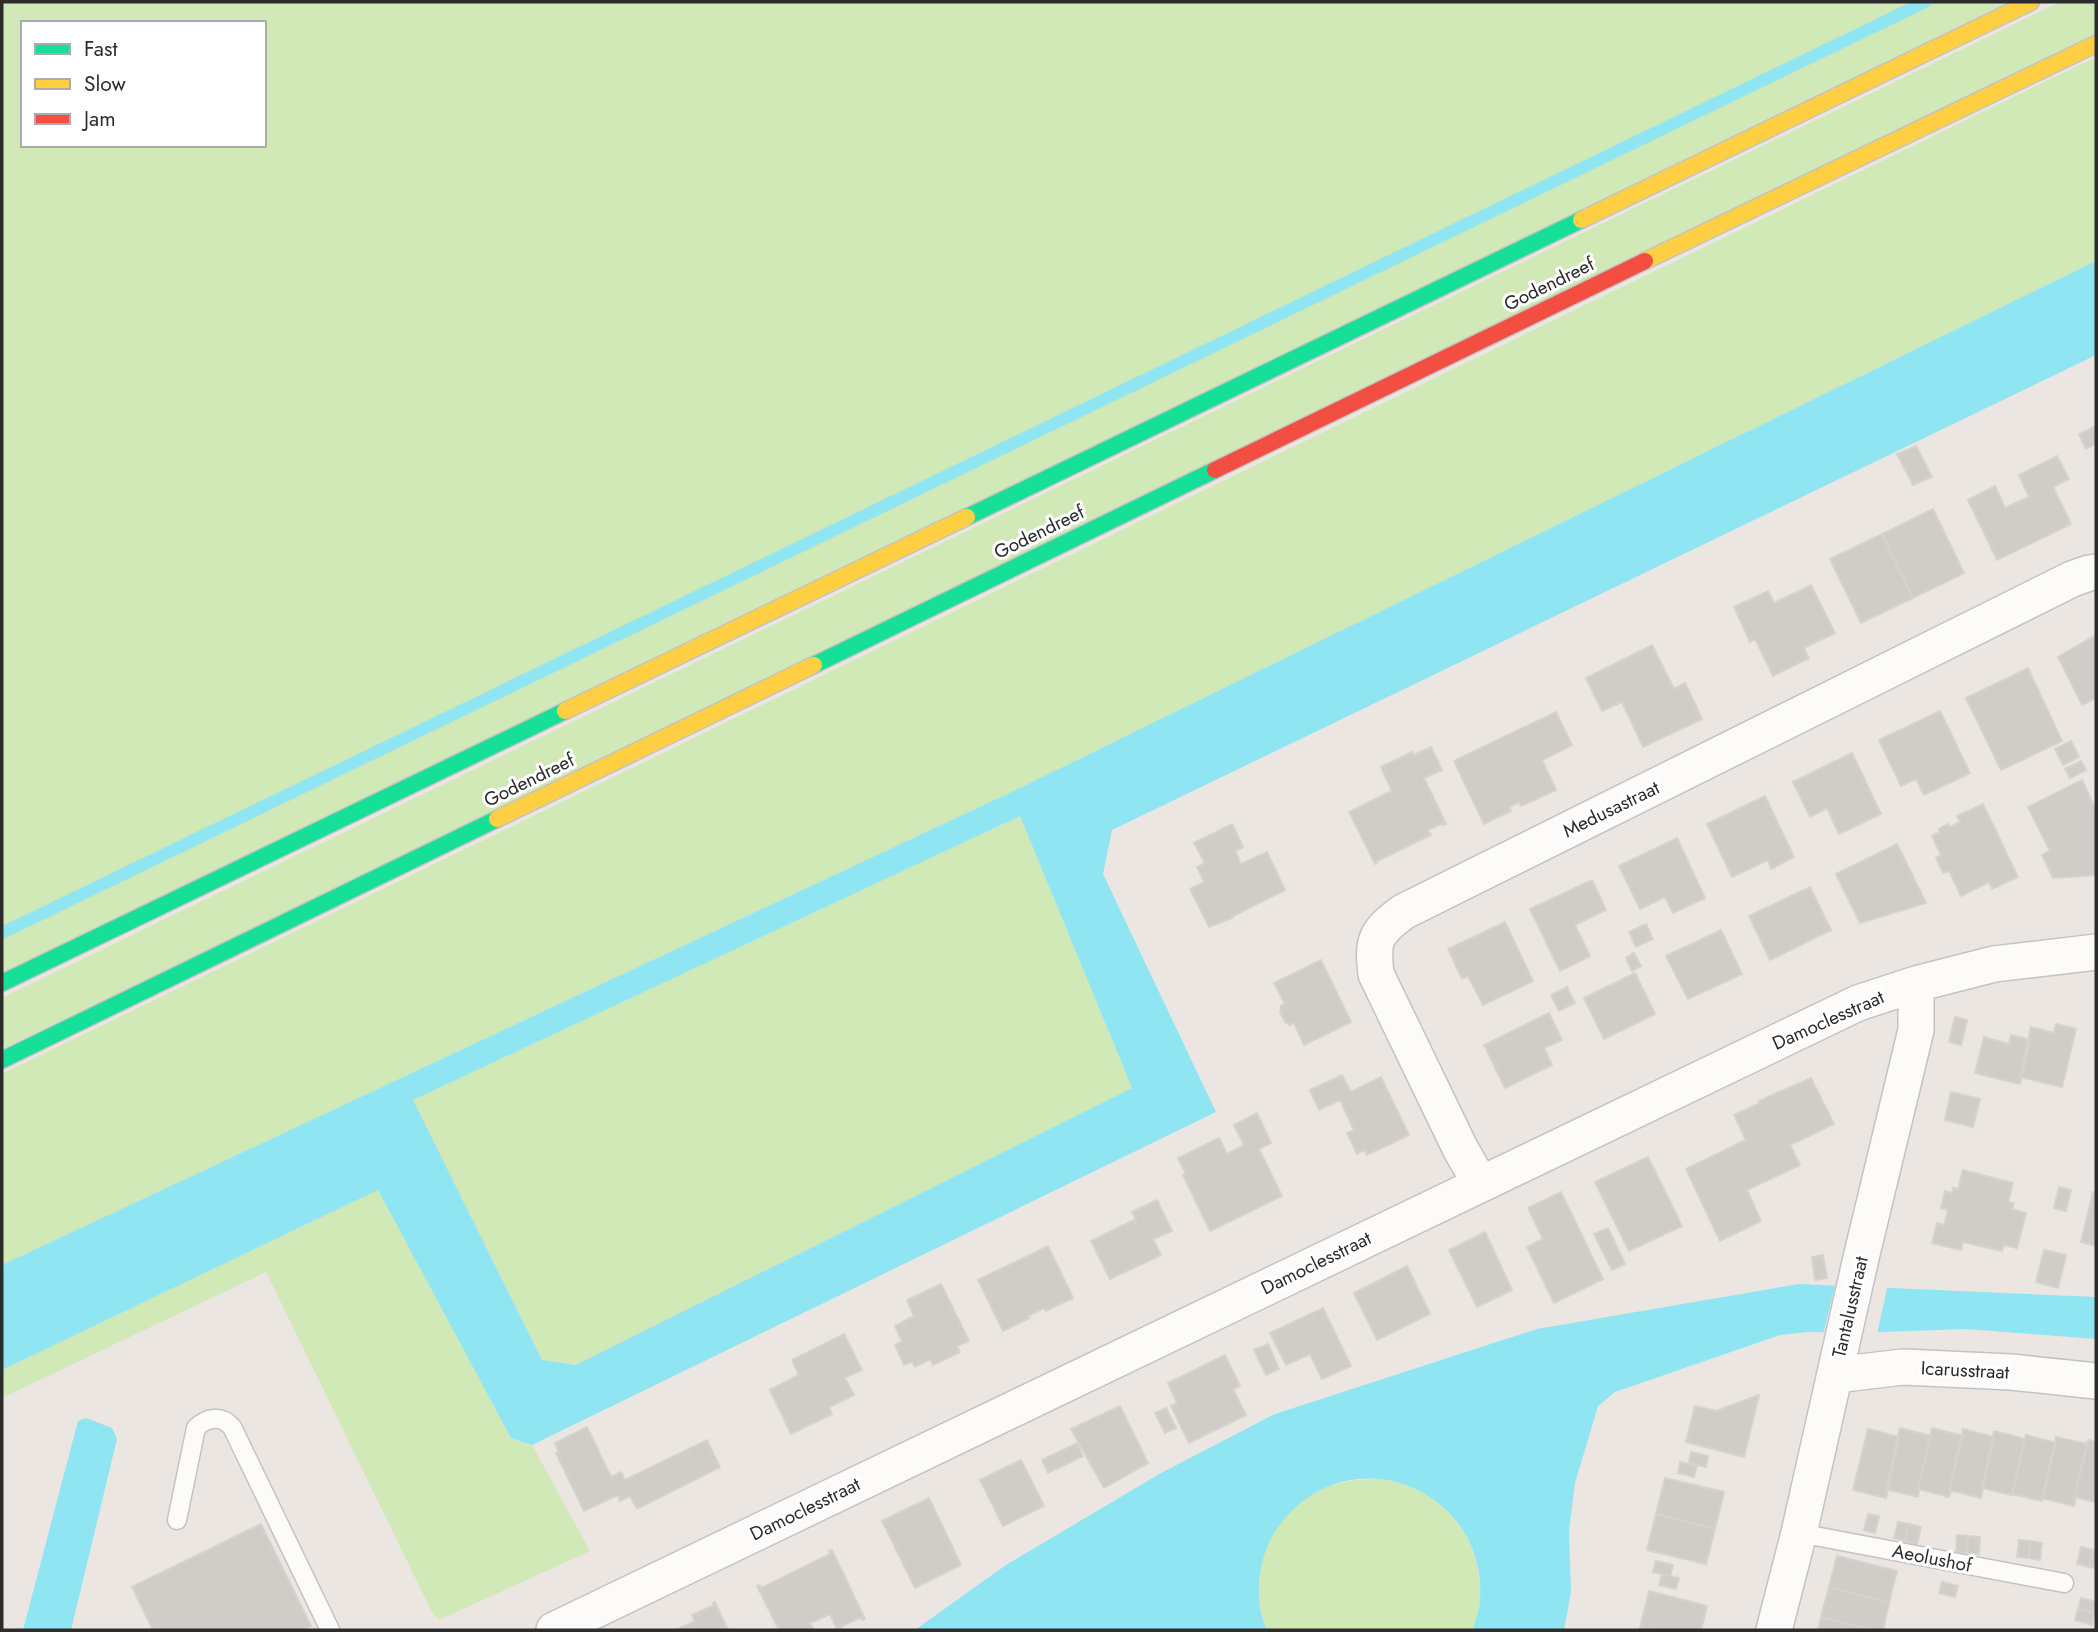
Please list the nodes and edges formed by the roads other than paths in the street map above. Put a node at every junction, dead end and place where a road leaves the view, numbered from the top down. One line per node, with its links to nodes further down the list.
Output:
1 (2031, 2): 5 (main road)
2 (2096, 44): 7 (main road, Godendreef)
3 (2096, 572): 8 (street, Medusastraat)
4 (2096, 952): 6 (street, Damoclesstraat)
5 (2, 983)
6 (1916, 984): 8 (street, Damoclesstraat); 9 (street, Tantalusstraat)
7 (2, 1060)
8 (1480, 1183): 15 (street, Damoclesstraat)
9 (1835, 1375): 10 (street, Icarusstraat); 12 (street, Tantalusstraat)
10 (2096, 1381)
11 (177, 1520): 14 (lane)
12 (1800, 1532): 13 (lane, Aeolushof); 16 (street, Tantalusstraat)
13 (2064, 1583)
14 (330, 1630)
15 (554, 1630)
16 (1774, 1630)

